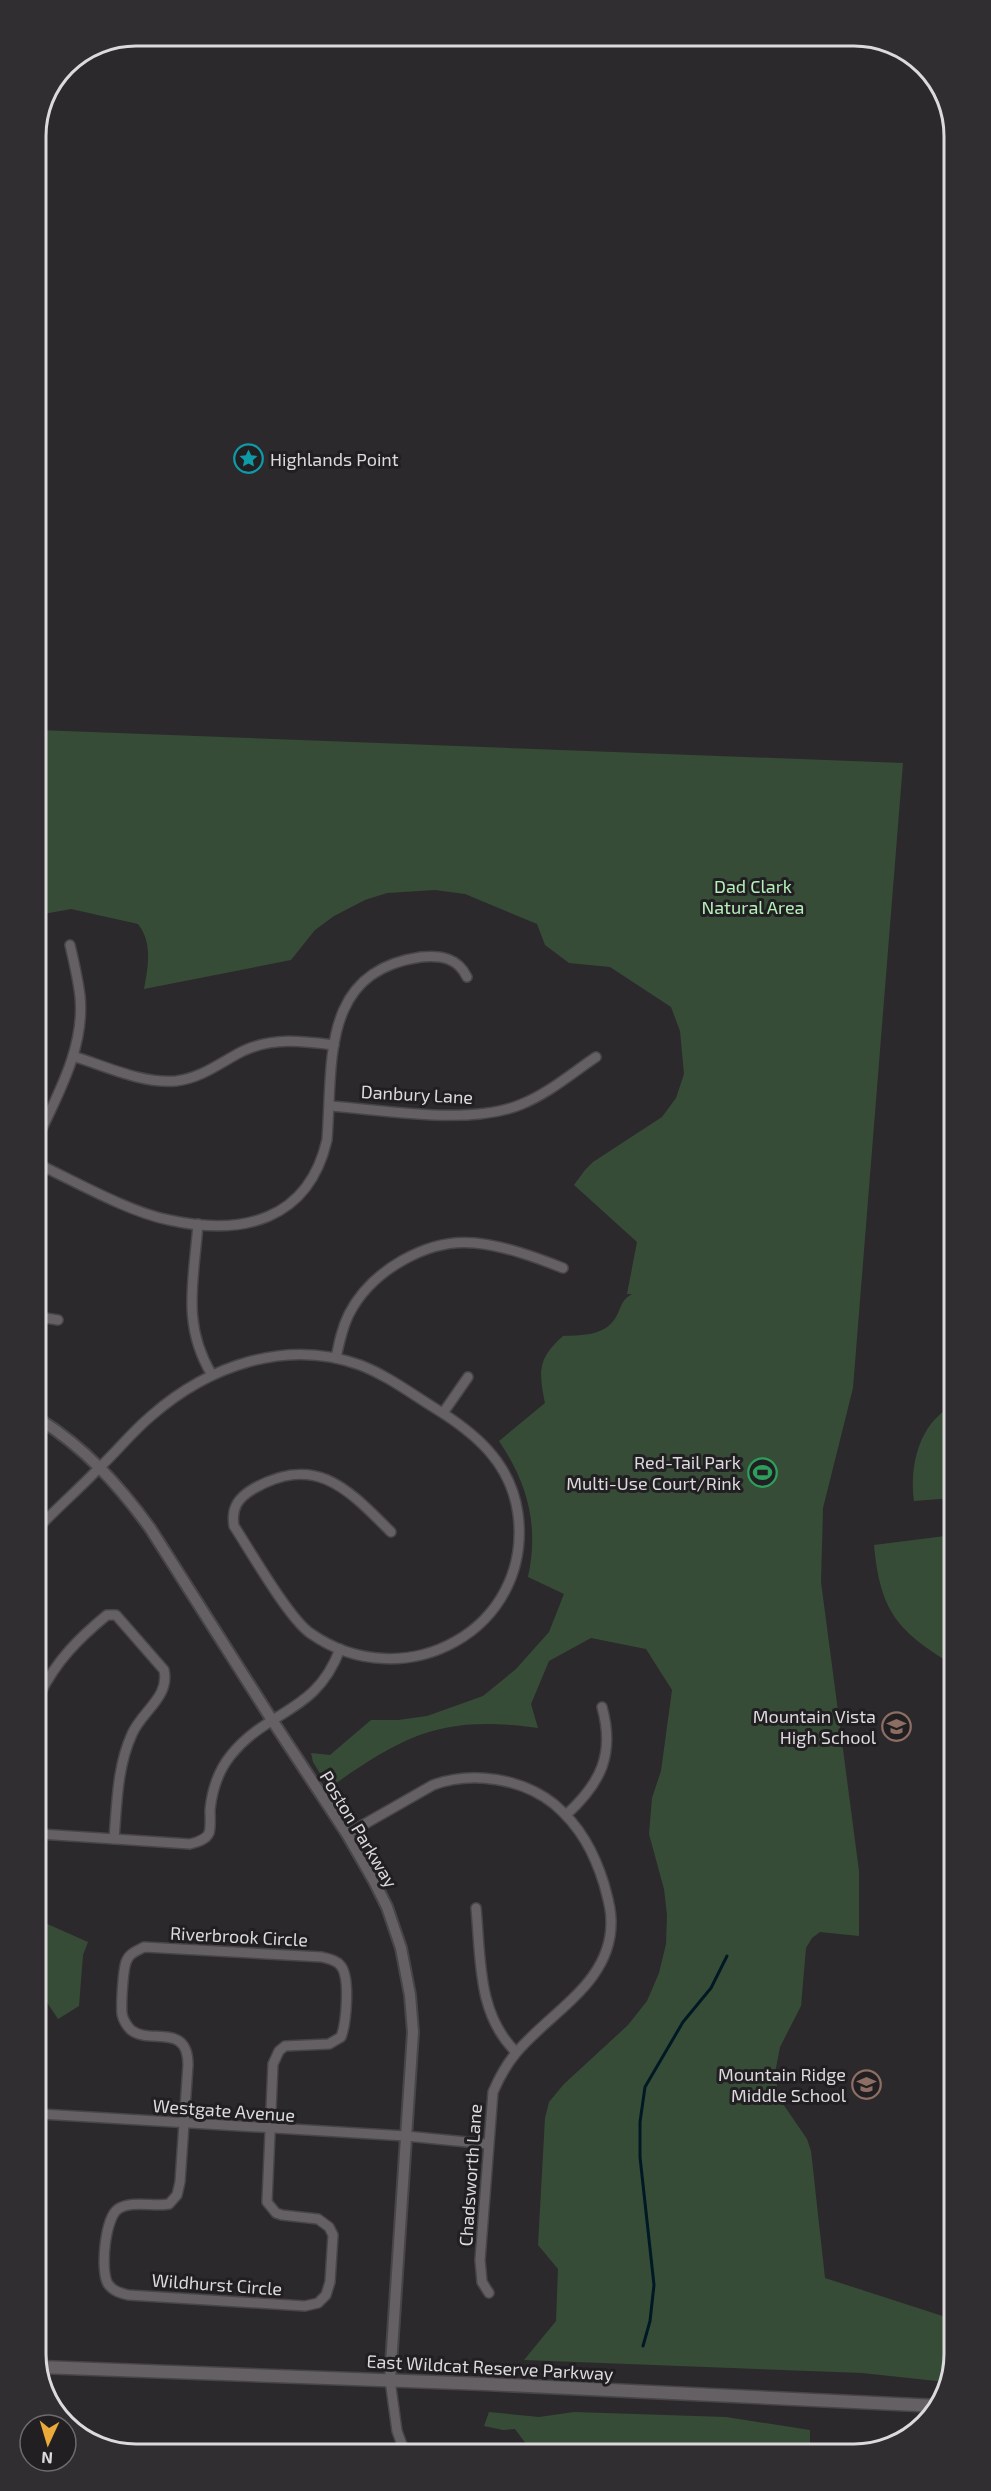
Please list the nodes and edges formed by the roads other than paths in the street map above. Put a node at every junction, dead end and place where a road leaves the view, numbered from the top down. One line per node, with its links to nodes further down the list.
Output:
1 (70, 945): 4 (street)
2 (467, 977): 3 (street)
3 (334, 1045): 4 (street); 6 (street)
4 (73, 1056): 7 (street)
5 (596, 1057): 6 (street, Danbury Lane)
6 (330, 1106): 9 (street)
7 (47, 1116)
8 (47, 1168): 9 (street)
9 (198, 1224): 14 (street)
10 (563, 1268): 13 (street)
11 (47, 1318): 12 (street)
12 (58, 1320)
13 (336, 1358): 14 (street); 16 (street)
14 (212, 1375): 18 (street)
15 (468, 1377): 16 (street)
16 (443, 1413): 21 (street)
17 (47, 1425): 18 (street, Poston Parkway)
18 (101, 1467): 19 (street); 24 (street, Poston Parkway)
19 (47, 1519)
20 (391, 1532): 21 (street)
21 (340, 1649): 24 (street)
22 (47, 1682): 28 (street)
23 (602, 1707): 25 (street)
24 (272, 1720): 27 (street, Poston Parkway); 28 (street)
25 (566, 1815): 27 (street, Chadsworth Lane); 30 (street, Chadsworth Lane)
26 (47, 1834): 28 (street)
27 (347, 1834): 34 (street, Poston Parkway)
28 (114, 1839)
29 (476, 1908): 30 (street)
30 (516, 2052): 35 (street, Chadsworth Lane)
31 (47, 2114): 32 (street, Westgate Avenue)
32 (183, 2124): 33 (street, Westgate Avenue); 33 (street, Riverbrook Circle); 33 (street, Wildhurst Circle)
33 (270, 2130): 34 (street, Westgate Avenue)
34 (406, 2136): 35 (street, Westgate Avenue); 38 (street, Poston Parkway)
35 (487, 2144): 36 (street, Chadsworth Lane)
36 (489, 2293)
37 (47, 2367): 38 (main road, East Wildcat Reserve Parkway)
38 (390, 2380): 39 (main road, East Wildcat Reserve Parkway); 40 (street)
39 (929, 2406)
40 (402, 2444)

